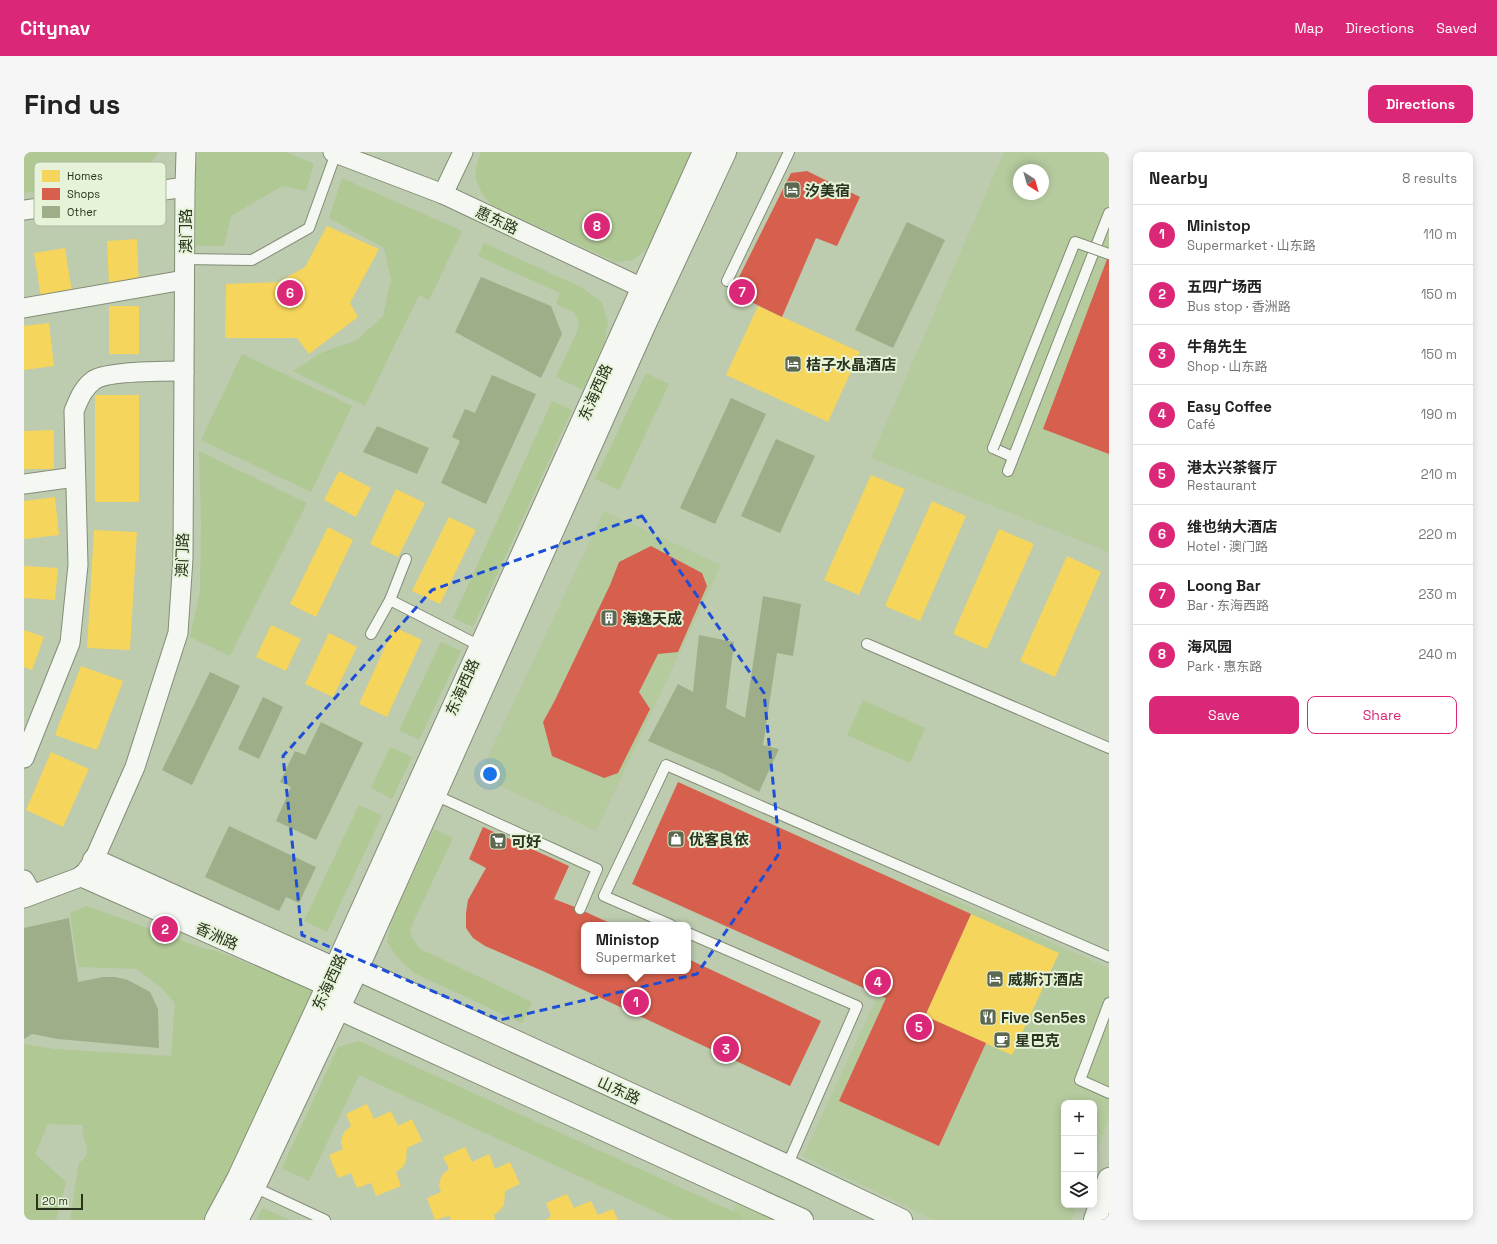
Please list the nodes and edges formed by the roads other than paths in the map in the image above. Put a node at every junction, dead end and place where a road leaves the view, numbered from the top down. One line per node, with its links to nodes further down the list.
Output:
1 (186, 152): 7 (street, 澳门路)
2 (335, 152): 9 (street, 惠东路); 14 (lane)
3 (463, 152): 9 (street)
4 (704, 152): 17 (main road, 东海西路)
5 (725, 152): 17 (main road, 东海西路)
6 (789, 152): 16 (lane)
7 (185, 187): 8 (street); 14 (street, 澳门路)
8 (166, 190)
9 (442, 194): 17 (street, 惠东路)
10 (34, 209): 11 (street)
11 (24, 210)
12 (1109, 213): 20 (lane)
13 (1109, 254): 20 (lane, bridge)
14 (184, 259): 15 (street, 澳门路)
15 (184, 280): 18 (street); 19 (street, 澳门路)
16 (727, 281)
17 (650, 292): 28 (main road, 东海西路); 31 (main road, 东海西路)
18 (24, 308)
19 (184, 371): 22 (street); 32 (street, 澳门路)
20 (1013, 457): 21 (lane)
21 (1008, 471)
22 (75, 477): 23 (street); 30 (street)
23 (24, 484)
24 (406, 559): 25 (lane)
25 (390, 600): 26 (lane); 28 (lane)
26 (371, 634)
27 (867, 644): 29 (lane)
28 (480, 646): 39 (main road, 东海西路)
29 (1109, 748)
30 (24, 758)
31 (436, 795): 34 (lane); 38 (main road, 东海西路)
32 (89, 868): 33 (street); 39 (main road, 香洲路)
33 (27, 891)
34 (580, 909)
35 (663, 922): 37 (lane)
36 (691, 934): 43 (lane)
37 (1109, 957)
38 (357, 969): 39 (main road, 山东路); 41 (main road, 东海西路); 43 (main road, 山东路)
39 (332, 977): 41 (main road); 46 (main road, 东海西路)
40 (1109, 1003): 42 (lane)
41 (338, 1008): 45 (main road, 东海西路); 49 (main road)
42 (1109, 1093)
43 (787, 1166): 50 (main road, 山东路)
44 (1109, 1179): 51 (main road)
45 (254, 1187): 47 (main road, 东海西路); 48 (lane)
46 (216, 1220)
47 (237, 1220)
48 (325, 1220)
49 (802, 1220)
50 (901, 1220)
51 (1095, 1220)

